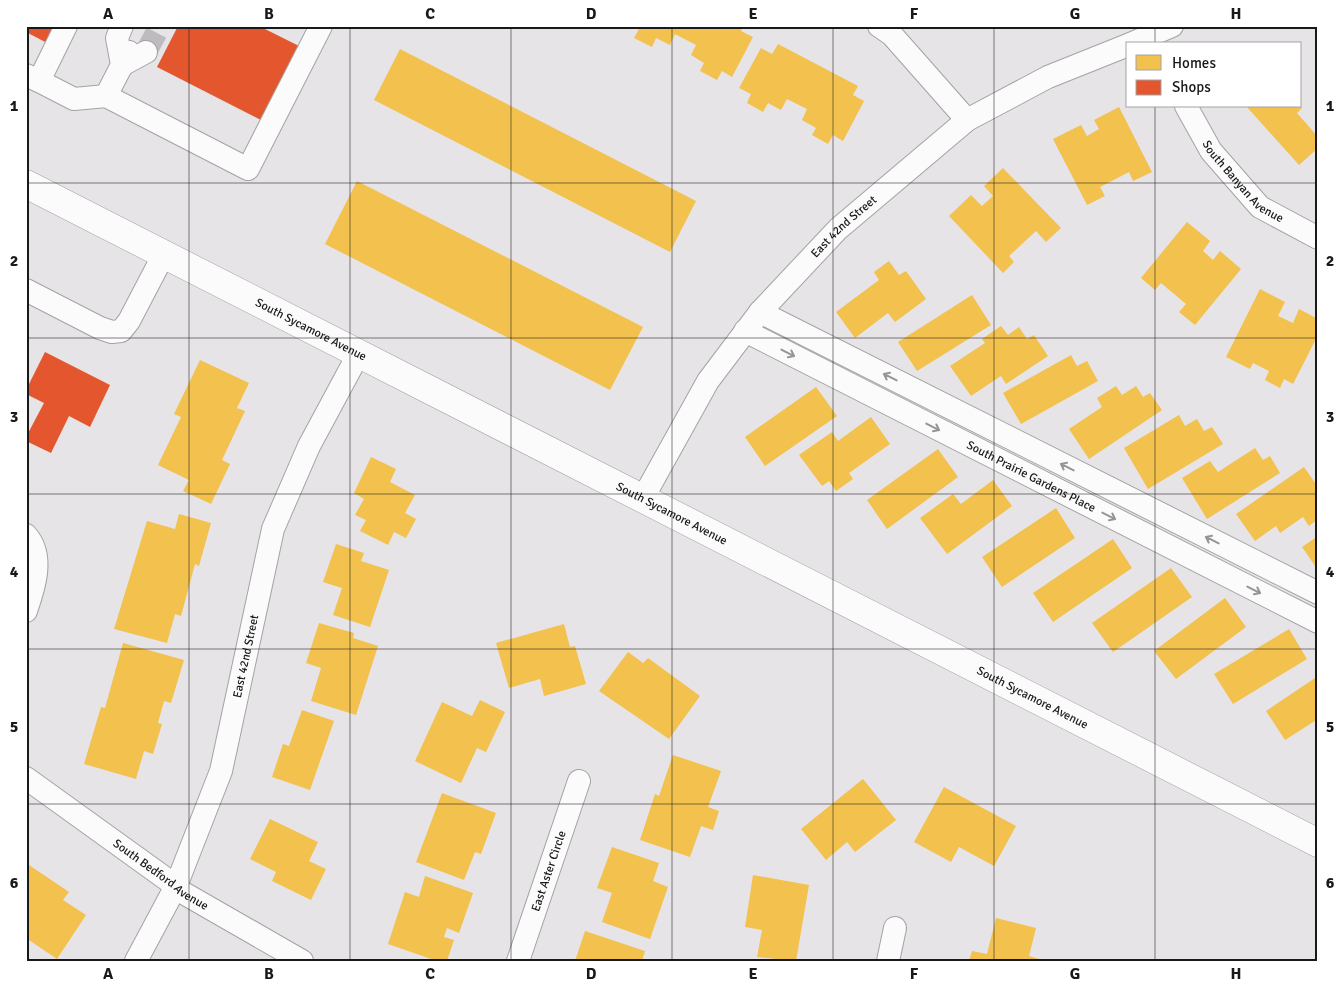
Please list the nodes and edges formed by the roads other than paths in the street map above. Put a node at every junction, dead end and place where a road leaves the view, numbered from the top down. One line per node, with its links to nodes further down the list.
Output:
1 (66, 26): 9 (street)
2 (321, 26): 10 (street)
3 (879, 26): 12 (street)
4 (1172, 26): 5 (street, East 42nd Street)
5 (1153, 39): 6 (street, East 42nd Street)
6 (1139, 42)
7 (1126, 45): 12 (street, East 42nd Street)
8 (131, 47): 10 (street)
9 (32, 78): 10 (street)
10 (106, 96)
11 (1187, 108): 14 (street, South Banyan Avenue)
12 (967, 120): 17 (street, East 42nd Street)
13 (26, 184): 15 (main road, South Sycamore Avenue)
14 (1318, 238)
15 (164, 254): 16 (street); 19 (main road, South Sycamore Avenue)
16 (26, 290)
17 (760, 312): 18 (street, East 42nd Street); 22 (street, South Prairie Gardens Place, one-way to 17)
18 (745, 331): 20 (street, East 42nd Street); 24 (street, South Prairie Gardens Place, one-way to 24)
19 (359, 353): 20 (main road, South Sycamore Avenue); 28 (street, East 42nd Street)
20 (643, 498): 27 (main road, South Sycamore Avenue)
21 (26, 535): 23 (street)
22 (1318, 594)
23 (26, 611)
24 (1318, 622)
25 (26, 778): 28 (street, South Bedford Avenue)
26 (579, 781): 32 (street, East Aster Circle)
27 (1318, 843)
28 (176, 886): 30 (street, East 42nd Street); 31 (street, South Bedford Avenue)
29 (895, 928): 33 (street)
30 (136, 961)
31 (302, 961)
32 (518, 961)
33 (888, 961)

